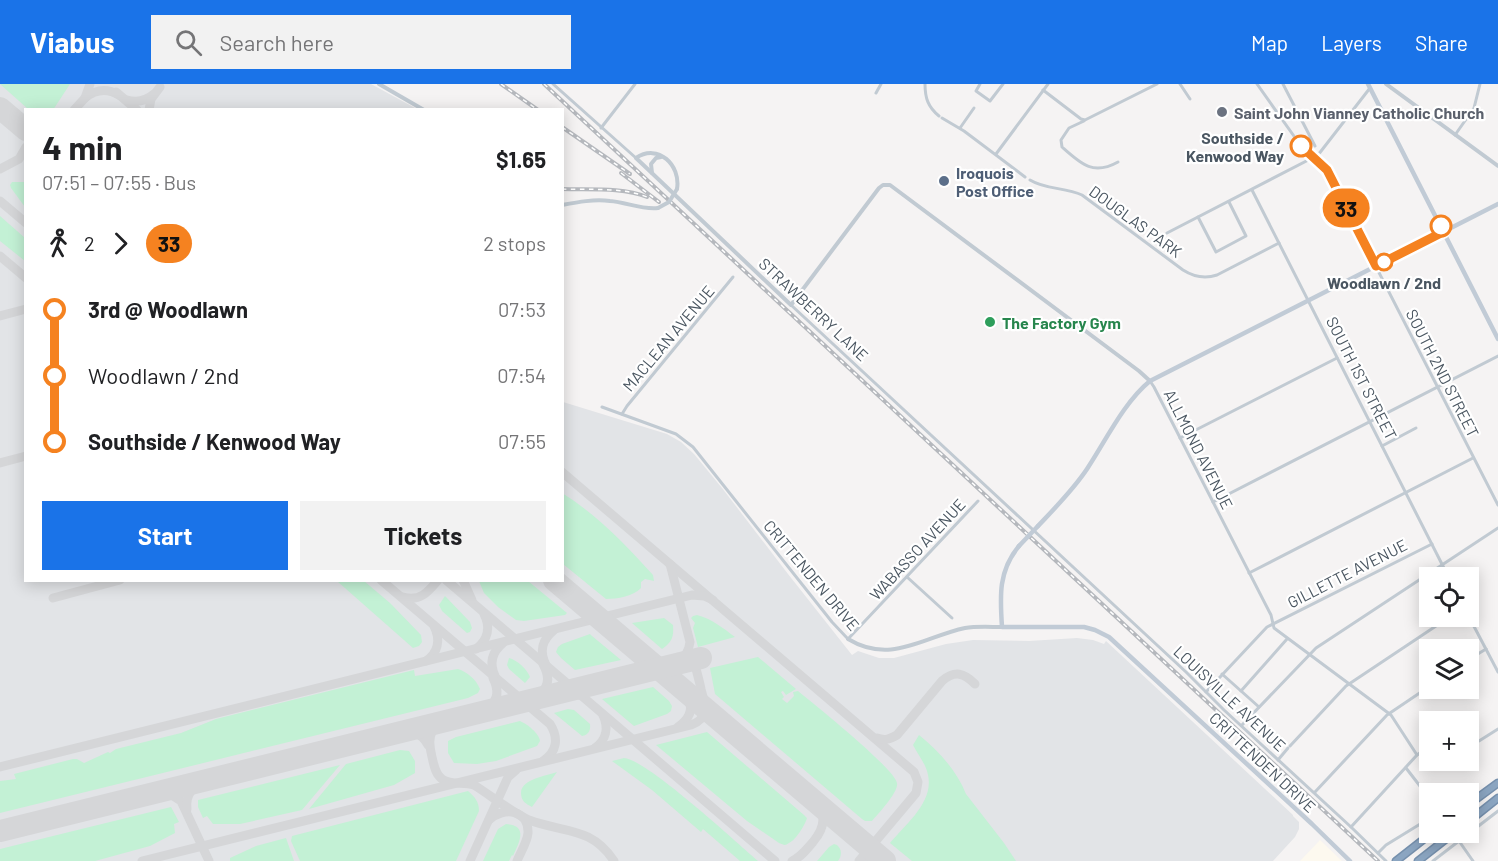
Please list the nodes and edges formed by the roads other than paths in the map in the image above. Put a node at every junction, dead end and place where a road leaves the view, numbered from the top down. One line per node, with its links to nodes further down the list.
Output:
1 (379, 84): 19 (street)
2 (553, 84): 22 (street, STRAWBERRY LANE)
3 (635, 84): 22 (street)
4 (881, 84): 17 (street)
5 (925, 84): 23 (street)
6 (980, 84): 7 (street)
7 (1003, 84)
8 (1048, 84): 16 (street)
9 (1157, 84): 21 (street)
10 (1180, 84): 18 (street)
11 (1257, 84): 28 (street, SOUTH 2ND STREET)
12 (1283, 84): 25 (street)
13 (1386, 84): 24 (street)
14 (1479, 84): 24 (street)
15 (1370, 86): 28 (street); 40 (main road)
16 (1043, 90): 21 (street); 26 (street)
17 (876, 93)
18 (1190, 99)
19 (421, 108)
20 (974, 108): 23 (street)
21 (1083, 119): 30 (street)
22 (601, 128): 29 (street, STRAWBERRY LANE)
23 (960, 128): 26 (street)
24 (1455, 135): 31 (street)
25 (1315, 146)
26 (996, 154): 33 (street)
27 (663, 157): 29 (street); 32 (street); 38 (street, bridge)
28 (1314, 158): 35 (street); 43 (street, SOUTH 2ND STREET)
29 (636, 159): 32 (street, STRAWBERRY LANE)
30 (1118, 162)
31 (1498, 166)
32 (652, 174): 46 (street, STRAWBERRY LANE)
33 (1025, 177)
34 (1030, 180): 42 (street, DOUGLAS PARK)
35 (1252, 190): 36 (street); 42 (street, SOUTH 1ST STREET)
36 (1229, 202): 39 (street); 39 (street)
37 (1498, 204): 40 (main road)
38 (564, 205)
39 (1198, 217): 41 (street)
40 (1443, 232): 43 (main road); 47 (main road)
41 (1167, 233)
42 (1279, 243): 45 (street, SOUTH 1ST STREET)
43 (1376, 266): 45 (main road); 51 (street, SOUTH 2ND STREET)
44 (734, 277): 53 (street, MACLEAN AVENUE)
45 (1308, 300): 49 (street, SOUTH 1ST STREET); 50 (main road)
46 (791, 305): 50 (street, ALLMOND AVENUE); 65 (street, STRAWBERRY LANE)
47 (1498, 339)
48 (1498, 356): 51 (street)
49 (1337, 358): 54 (street, SOUTH 1ST STREET); 56 (street)
50 (1149, 381): 56 (street, ALLMOND AVENUE); 72 (main road, bridge)
51 (1437, 386): 54 (street); 58 (street, SOUTH 2ND STREET)
52 (602, 407): 53 (street, CRITTENDEN DRIVE)
53 (622, 414): 75 (street, CRITTENDEN DRIVE)
54 (1370, 421): 57 (street, SOUTH 1ST STREET); 61 (street)
55 (1416, 428): 57 (street)
56 (1180, 438): 61 (street, ALLMOND AVENUE)
57 (1382, 446): 59 (street, SOUTH 1ST STREET)
58 (1473, 458): 59 (street); 62 (street, SOUTH 2ND STREET)
59 (1407, 492): 64 (street, SOUTH 1ST STREET); 68 (street)
60 (978, 501): 69 (street, WABASSO AVENUE)
61 (1213, 502): 68 (street, ALLMOND AVENUE)
62 (1498, 505)
63 (1498, 528): 66 (street)
64 (1432, 544): 66 (street, SOUTH 1ST STREET); 71 (street, GILLETTE AVENUE)
65 (1057, 553): 84 (street, LOUISVILLE AVENUE)
66 (1443, 564): 67 (street, SOUTH 1ST STREET); 79 (street)
67 (1444, 567)
68 (1249, 573): 71 (street, ALLMOND AVENUE)
69 (907, 577): 70 (street); 75 (street, WABASSO AVENUE)
70 (952, 618)
71 (1272, 624): 76 (street, ALLMOND AVENUE); 81 (street, GILLETTE AVENUE)
72 (1002, 627): 75 (street, CRITTENDEN DRIVE); 110 (main road, CRITTENDEN DRIVE)
73 (1435, 627): 82 (street)
74 (1474, 627): 77 (street)
75 (848, 639)
76 (1287, 639): 79 (street, ALLMOND AVENUE); 83 (street)
77 (1486, 649): 78 (street); 80 (street)
78 (1479, 653)
79 (1309, 654): 82 (street, ALLMOND AVENUE); 86 (street)
80 (1498, 672)
81 (1222, 674): 83 (street); 84 (street, GILLETTE AVENUE)
82 (1350, 684): 87 (street, ALLMOND AVENUE); 92 (street)
83 (1241, 691): 86 (street)
84 (1206, 692): 88 (street, LOUISVILLE AVENUE)
85 (1419, 693): 87 (street)
86 (1259, 707): 88 (street)
87 (1389, 713): 91 (street, ALLMOND AVENUE); 96 (street)
88 (1241, 726): 92 (street, LOUISVILLE AVENUE)
89 (1498, 729): 90 (street)
90 (1479, 741)
91 (1417, 755): 93 (street)
92 (1278, 760): 96 (street, LOUISVILLE AVENUE)
93 (1406, 768): 95 (street); 103 (street)
94 (1498, 781): 97 (highway)
95 (1419, 785)
96 (1315, 793): 103 (street, LOUISVILLE AVENUE)
97 (1479, 797)
98 (1498, 798): 100 (highway)
99 (1498, 812): 102 (street)
100 (1479, 813)
101 (1419, 825): 108 (street)
102 (1479, 826)
103 (1351, 827): 108 (street, LOUISVILLE AVENUE)
104 (1419, 843): 109 (highway)
105 (1440, 843): 112 (highway)
106 (1457, 843): 113 (street)
107 (1461, 843): 114 (street)
108 (1378, 853): 111 (street, LOUISVILLE AVENUE)
109 (1398, 859)
110 (1350, 861)
111 (1386, 861)
112 (1418, 861)
113 (1433, 861)
114 (1473, 861)

